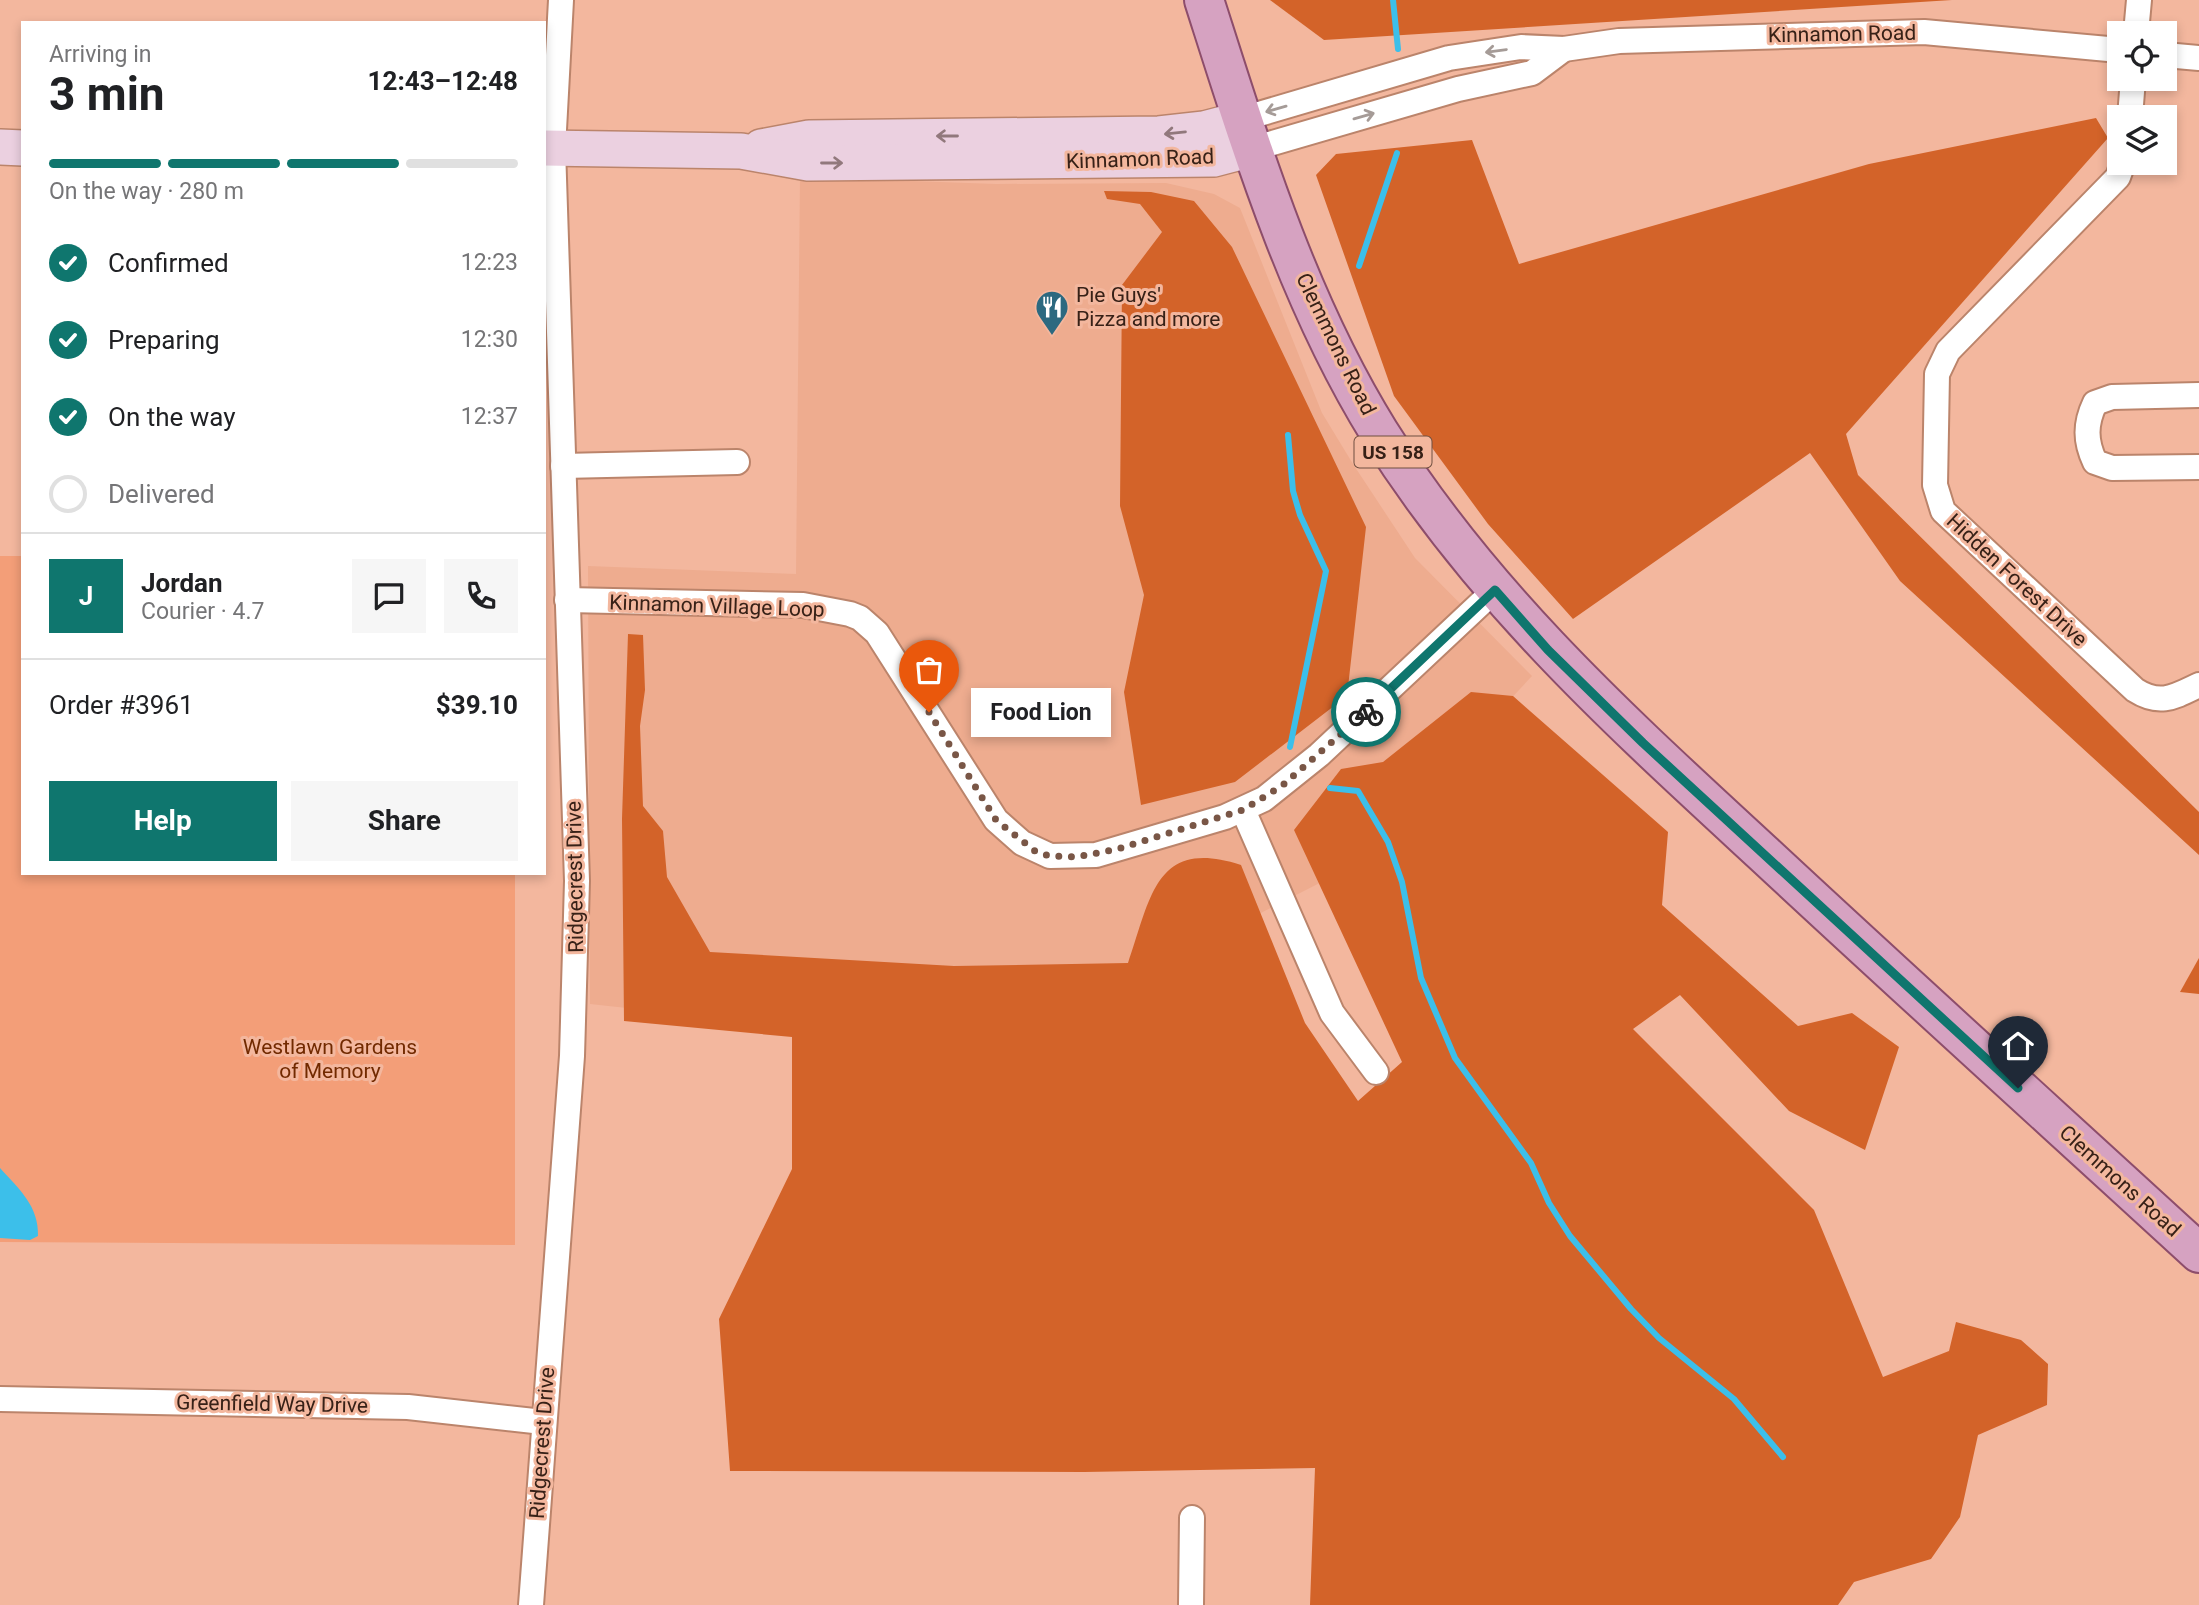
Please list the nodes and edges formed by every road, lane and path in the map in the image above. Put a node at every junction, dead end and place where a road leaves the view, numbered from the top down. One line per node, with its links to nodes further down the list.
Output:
1 (561, 0): 14 (street, Ridgecrest Drive)
2 (1204, 0): 11 (main road, US 158)
3 (2139, 0): 4 (street)
4 (2137, 21)
5 (2107, 49): 6 (street, Kinnamon Road)
6 (1564, 50): 8 (street, Kinnamon Road, one-way to 8); 10 (street, Kinnamon Road)
7 (2177, 56): 9 (street)
8 (1449, 58): 10 (street); 11 (street, Kinnamon Road, one-way to 11)
9 (2199, 58)
10 (1458, 89): 11 (street, Kinnamon Road, one-way to 10)
11 (1247, 134): 14 (main road, Kinnamon Road); 20 (main road, Clemmons Road / US 158)
12 (0, 147): 13 (main road)
13 (21, 148)
14 (548, 148): 18 (street, Ridgecrest Drive)
15 (2119, 175): 22 (street, Hidden Forest Drive)
16 (2199, 395): 19 (street)
17 (737, 462): 18 (street)
18 (563, 466): 21 (street, Ridgecrest Drive)
19 (2199, 467)
20 (1495, 590): 23 (street, Kinnamon Village Loop); 25 (main road, Clemmons Road / US 158)
21 (567, 600): 23 (street, Kinnamon Village Loop); 27 (street, Ridgecrest Drive)
22 (2199, 685)
23 (1243, 810): 24 (street)
24 (1376, 1072)
25 (2199, 1253)
26 (0, 1399): 27 (street, Greenfield Way Drive)
27 (543, 1422): 29 (street, Ridgecrest Drive)
28 (1192, 1518): 30 (street)
29 (531, 1605)
30 (1191, 1605)

